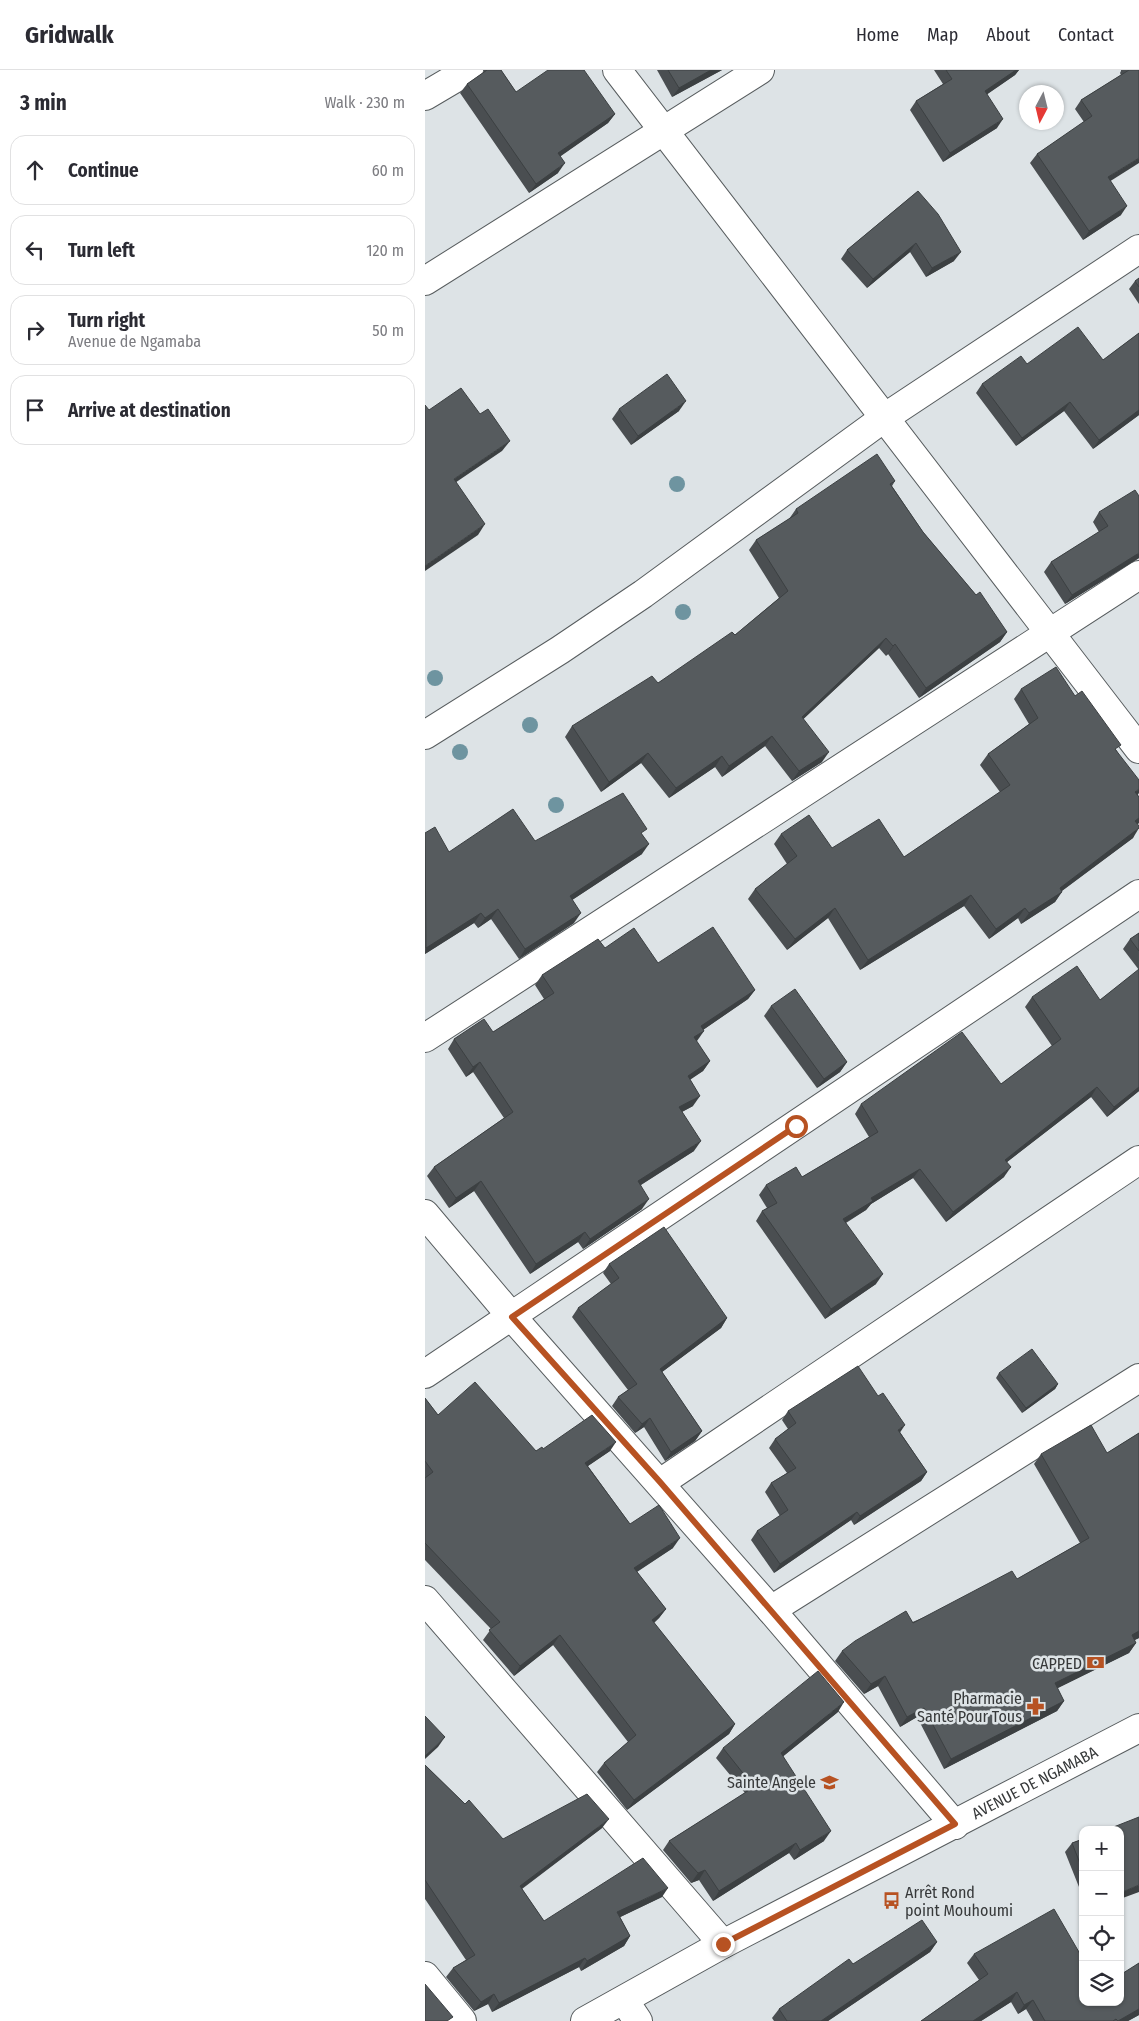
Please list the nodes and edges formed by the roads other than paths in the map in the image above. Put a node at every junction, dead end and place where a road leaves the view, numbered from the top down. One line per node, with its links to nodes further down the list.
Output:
1 (469, 70): 4 (street)
2 (617, 70): 5 (street)
3 (760, 70): 5 (street)
4 (425, 96)
5 (663, 130): 7 (street); 8 (street)
6 (1139, 249): 8 (street)
7 (425, 281)
8 (884, 418): 10 (street); 11 (street)
9 (1139, 575): 10 (street)
10 (1049, 634): 12 (street); 14 (street)
11 (425, 735)
12 (1139, 749)
13 (1139, 894): 17 (street)
14 (425, 1038)
15 (1139, 1160): 20 (street)
16 (425, 1214): 17 (street)
17 (512, 1317): 18 (street); 20 (street)
18 (425, 1374)
19 (1139, 1378): 22 (street)
20 (660, 1482): 22 (street)
21 (425, 1600): 25 (street)
22 (771, 1610): 24 (street)
23 (1139, 1728): 24 (street, AVENUE DE NGAMABA)
24 (955, 1824): 25 (street, AVENUE DE NGAMABA)
25 (723, 1944): 27 (street, AVENUE DE NGAMABA)
26 (425, 1976): 28 (street)
27 (631, 2011): 29 (street, AVENUE DE NGAMABA)
28 (462, 2021)
29 (585, 2021)

